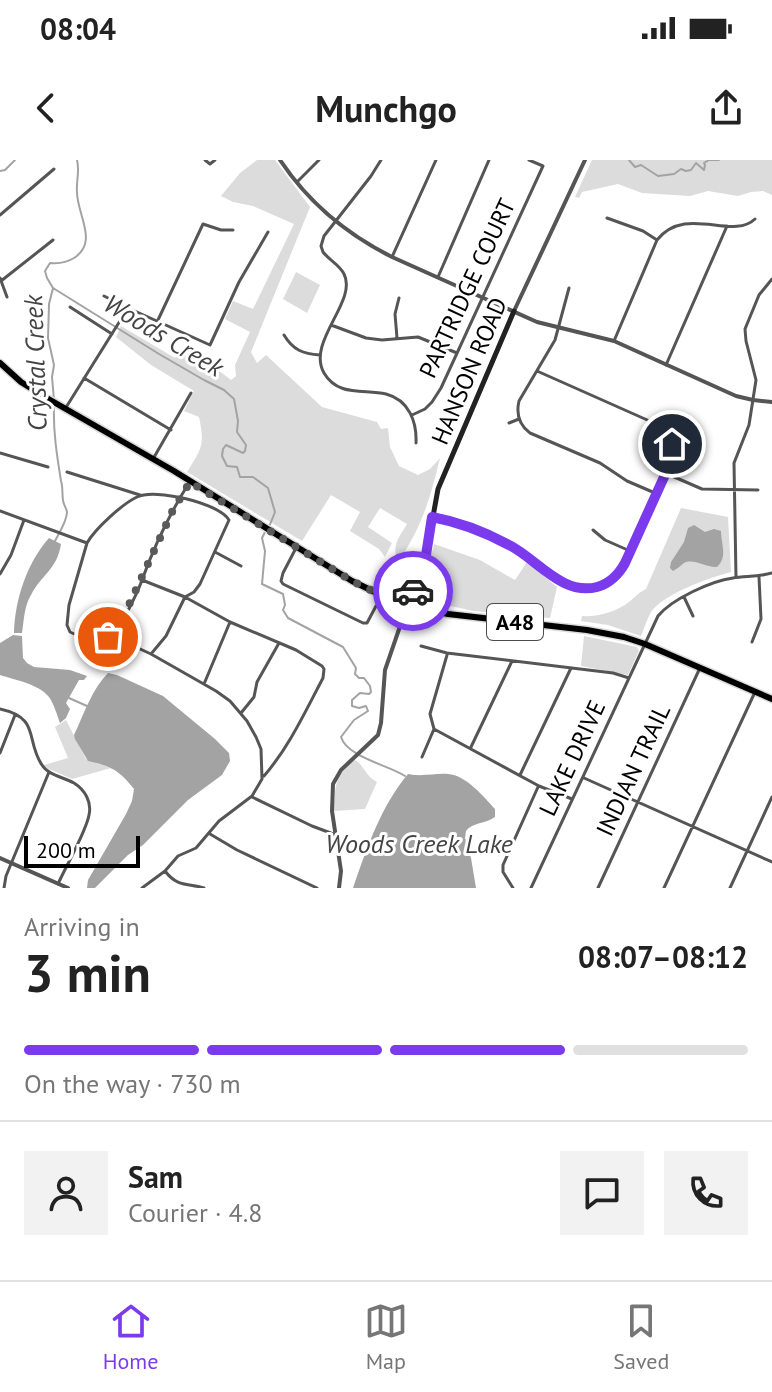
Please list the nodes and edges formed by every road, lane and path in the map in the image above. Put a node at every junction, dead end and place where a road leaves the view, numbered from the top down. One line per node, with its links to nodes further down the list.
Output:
1 (205, 160): 2 (street)
2 (215, 160)
3 (280, 160): 11 (street)
4 (319, 160): 11 (street)
5 (381, 160): 15 (street)
6 (436, 160): 21 (street)
7 (489, 160): 22 (street)
8 (529, 160): 29 (street, PARTRIDGE COURT)
9 (585, 160): 32 (street, HANSON ROAD)
10 (54, 169): 12 (street)
11 (297, 182): 15 (street)
12 (0, 215)
13 (607, 218): 20 (street)
14 (755, 219): 16 (street)
15 (336, 222): 21 (street); 34 (street)
16 (727, 226): 20 (street); 43 (street)
17 (233, 230): 33 (street)
18 (268, 232): 33 (street)
19 (53, 240): 24 (street)
20 (657, 240): 39 (street)
21 (392, 257): 22 (street)
22 (438, 277): 29 (street)
23 (772, 279): 47 (street)
24 (1, 280): 27 (street)
25 (569, 288): 35 (street)
26 (104, 296): 31 (street)
27 (7, 297)
28 (399, 298): 38 (street)
29 (483, 298): 32 (street); 40 (street, PARTRIDGE COURT)
30 (70, 307): 36 (street)
31 (128, 308): 33 (street); 36 (street)
32 (514, 311): 35 (street); 69 (main road, HANSON ROAD)
33 (157, 321)
34 (331, 325): 38 (street); 41 (street)
35 (560, 327): 39 (street); 44 (street)
36 (113, 333): 45 (street)
37 (284, 335): 41 (street)
38 (397, 338): 40 (street)
39 (614, 341): 43 (street)
40 (457, 353): 50 (street, PARTRIDGE COURT)
41 (320, 355): 50 (street)
42 (0, 363): 49 (main road, A48)
43 (666, 365): 47 (street)
44 (537, 371): 51 (street); 55 (street)
45 (84, 378): 49 (street); 53 (street)
46 (191, 393): 53 (street)
47 (753, 400): 48 (street); 63 (street)
48 (772, 402)
49 (65, 409): 58 (main road, A48)
50 (412, 415): 56 (street)
51 (519, 419): 52 (street); 65 (street)
52 (509, 423)
53 (171, 430): 58 (street)
54 (682, 436): 55 (street)
55 (670, 440): 61 (street)
56 (416, 443)
57 (0, 453): 59 (street)
58 (153, 459): 62 (main road, A48)
59 (48, 467)
60 (67, 472): 66 (street)
61 (665, 473): 63 (street); 65 (street)
62 (190, 482): 67 (street); 73 (main road, A48)
63 (735, 490): 64 (street); 79 (street)
64 (758, 490)
65 (656, 493): 74 (street)
66 (140, 495): 67 (street); 72 (street)
67 (179, 497): 75 (street); 81 (street)
68 (0, 511): 70 (street)
69 (432, 517): 74 (street); 84 (main road, HANSON ROAD)
70 (24, 520): 72 (street); 78 (street)
71 (593, 530): 74 (street)
72 (87, 543): 88 (street)
73 (297, 547): 84 (main road, A48); 85 (street)
74 (630, 551)
75 (215, 552): 76 (street); 82 (street)
76 (241, 566)
77 (772, 573): 80 (street, LAKE DRIVE)
78 (0, 574)
79 (736, 577): 80 (street, LAKE DRIVE); 83 (street, LAKE DRIVE)
80 (759, 577): 89 (street)
81 (142, 580): 82 (street); 88 (street)
82 (185, 597): 87 (street); 94 (street)
83 (684, 597): 86 (street); 91 (street, LAKE DRIVE)
84 (407, 605): 91 (main road, A48); 120 (street)
85 (376, 606)
86 (693, 616)
87 (230, 622): 90 (street); 99 (street)
88 (114, 637): 94 (street)
89 (752, 642)
90 (279, 643): 103 (street); 112 (street)
91 (645, 644): 96 (main road, A48); 98 (street, LAKE DRIVE)
92 (421, 646): 93 (street)
93 (447, 653): 95 (street); 105 (street)
94 (151, 654): 99 (street)
95 (512, 661): 97 (street); 106 (street)
96 (700, 667): 100 (main road, A48); 117 (street, INDIAN TRAIL)
97 (571, 668): 98 (street); 110 (street)
98 (629, 678): 111 (street, LAKE DRIVE)
99 (204, 684): 103 (street)
100 (755, 692): 101 (main road, A48); 118 (street)
101 (772, 699)
102 (0, 709): 104 (street)
103 (241, 713): 112 (street)
104 (16, 714): 107 (street); 109 (street)
105 (434, 729): 106 (street); 108 (street)
106 (471, 747): 110 (street)
107 (0, 753)
108 (422, 757)
109 (49, 772): 124 (street); 126 (street)
110 (520, 775): 113 (street)
111 (584, 778): 116 (street, LAKE DRIVE); 117 (street)
112 (262, 779): 114 (street)
113 (539, 786): 116 (street); 133 (street)
114 (252, 796): 119 (street); 120 (street)
115 (772, 797): 121 (street)
116 (572, 799): 134 (street, LAKE DRIVE)
117 (638, 802): 118 (street); 135 (street, INDIAN TRAIL)
118 (693, 826): 121 (street); 136 (street)
119 (210, 834): 125 (street); 131 (street)
120 (336, 835): 132 (street)
121 (747, 851): 123 (street); 137 (street)
122 (0, 858): 124 (street)
123 (772, 862)
124 (13, 864): 126 (street); 127 (street)
125 (165, 871): 129 (street); 130 (street)
126 (58, 884): 128 (street)
127 (4, 888)
128 (68, 888)
129 (142, 888)
130 (204, 888)
131 (317, 888)
132 (339, 888)
133 (513, 888)
134 (531, 888)
135 (598, 888)
136 (664, 888)
137 (730, 888)

